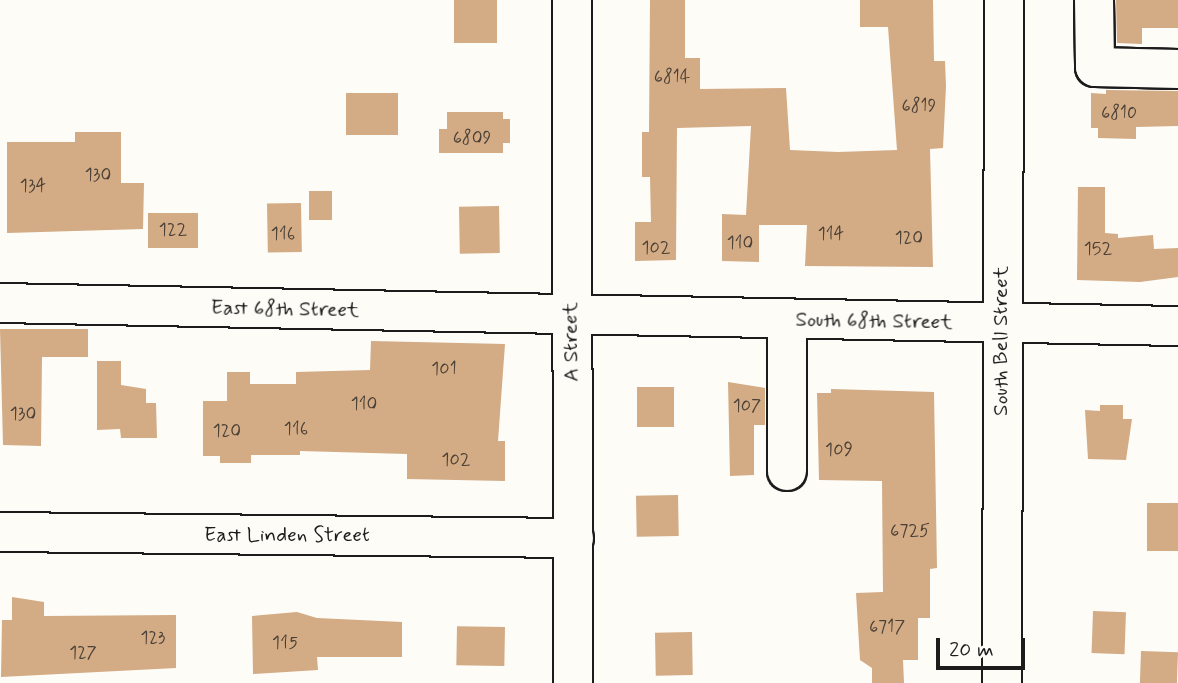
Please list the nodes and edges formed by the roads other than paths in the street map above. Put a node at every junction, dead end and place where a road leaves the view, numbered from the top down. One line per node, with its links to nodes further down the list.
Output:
1 (572, 0): 6 (street, A Street)
2 (1004, 0): 8 (street, South Bell Street)
3 (1094, 0): 4 (street)
4 (1178, 69)
5 (0, 303): 6 (street, East 68th Street)
6 (570, 316): 7 (street, South 68th Street); 12 (street, A Street)
7 (787, 320): 8 (street, South 68th Street); 10 (street)
8 (1001, 323): 9 (street, South 68th Street); 14 (street, South Bell Street)
9 (1178, 326)
10 (787, 471)
11 (0, 532): 12 (street, East Linden Street)
12 (573, 538): 13 (street, A Street)
13 (573, 683)
14 (1002, 683)

